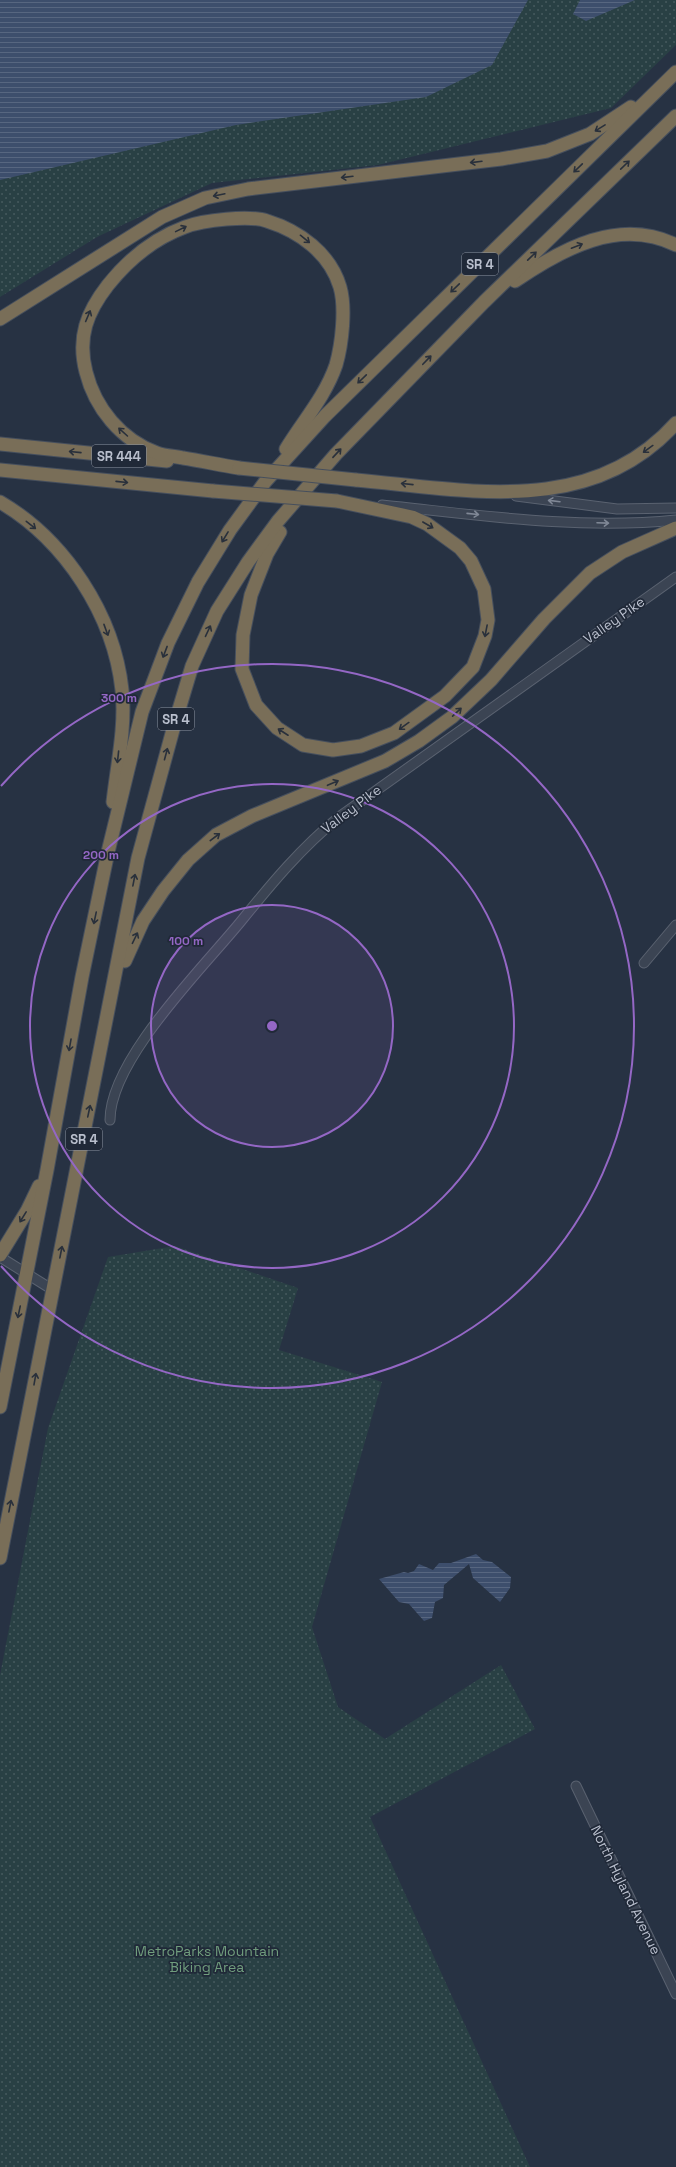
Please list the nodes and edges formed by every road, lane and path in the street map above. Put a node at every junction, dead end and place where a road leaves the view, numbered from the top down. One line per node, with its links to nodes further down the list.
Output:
1 (676, 71): 5 (highway, one-way to 5); 10 (highway, SR 4, one-way to 10)
2 (676, 116): 4 (highway, SR 4, one-way to 2)
3 (676, 245): 4 (highway, one-way to 3)
4 (484, 302): 11 (highway, SR 4, one-way to 4)
5 (0, 319)
6 (676, 423): 12 (highway, one-way to 12)
7 (0, 444): 8 (highway, SR 444, one-way to 7)
8 (239, 468): 10 (highway, one-way to 10); 12 (highway, SR 444, one-way to 8, bridge)
9 (0, 470): 13 (highway, SR 444, one-way to 13, bridge)
10 (265, 482): 19 (highway, SR 4, one-way to 19)
11 (311, 483): 13 (highway, one-way to 11); 22 (highway, SR 4, one-way to 11)
12 (487, 492): 15 (street, one-way to 12)
13 (337, 501): 16 (street, one-way to 16)
14 (0, 502): 19 (highway, one-way to 19)
15 (676, 508)
16 (676, 520)
17 (676, 528): 22 (highway, one-way to 17)
18 (676, 577): 23 (street, Valley Pike)
19 (108, 852): 24 (highway, SR 4, one-way to 24)
20 (676, 925): 21 (street)
21 (644, 962)
22 (114, 987): 27 (highway, SR 4, one-way to 22)
23 (110, 1120)
24 (47, 1170): 25 (highway, one-way to 25); 26 (highway, SR 4)
25 (0, 1256): 26 (street)
26 (27, 1274): 27 (street); 28 (highway, SR 4, one-way to 28)
27 (53, 1290): 29 (highway, SR 4, one-way to 27)
28 (0, 1407)
29 (0, 1558)
30 (576, 1786): 31 (street, North Hyland Avenue)
31 (676, 1994)

